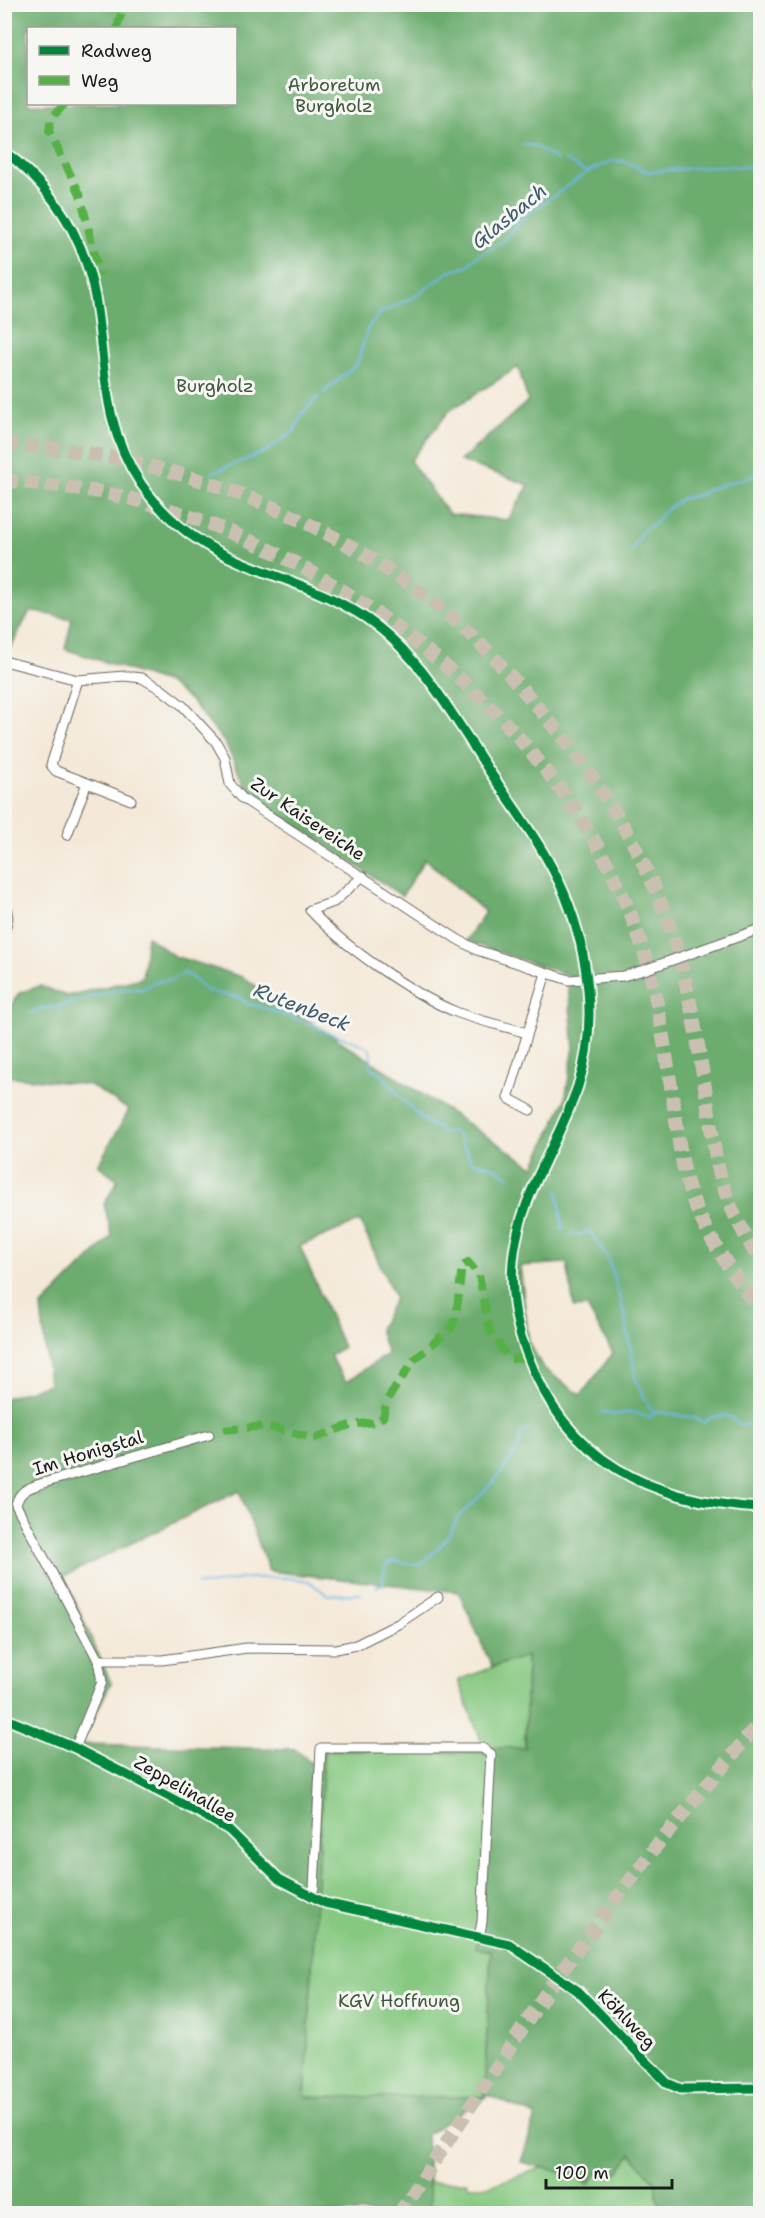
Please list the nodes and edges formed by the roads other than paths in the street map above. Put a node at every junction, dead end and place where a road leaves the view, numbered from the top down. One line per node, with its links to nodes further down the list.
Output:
1 (4, 661): 2 (street, Zur Kaisereiche)
2 (78, 680): 3 (street); 6 (street, Zur Kaisereiche)
3 (87, 783): 4 (street); 5 (street)
4 (131, 800)
5 (67, 835)
6 (363, 876): 10 (street, Zur Kaisereiche); 11 (street, Zur Kaisereiche)
7 (4, 895): 9 (street)
8 (760, 929): 10 (street, Zur Kaisereiche)
9 (4, 934)
10 (546, 973): 11 (street)
11 (527, 1033): 12 (street)
12 (530, 1110)
13 (209, 1435): 15 (street, Im Honigstal)
14 (438, 1597): 15 (street)
15 (99, 1660): 17 (street, Im Honigstal)
16 (4, 1718): 17 (street, Zeppelinallee)
17 (75, 1748): 18 (street, Zeppelinallee)
18 (308, 1896): 19 (street, Zeppelinallee); 19 (street)
19 (479, 1937): 20 (street, Köhlweg)
20 (760, 2088)

